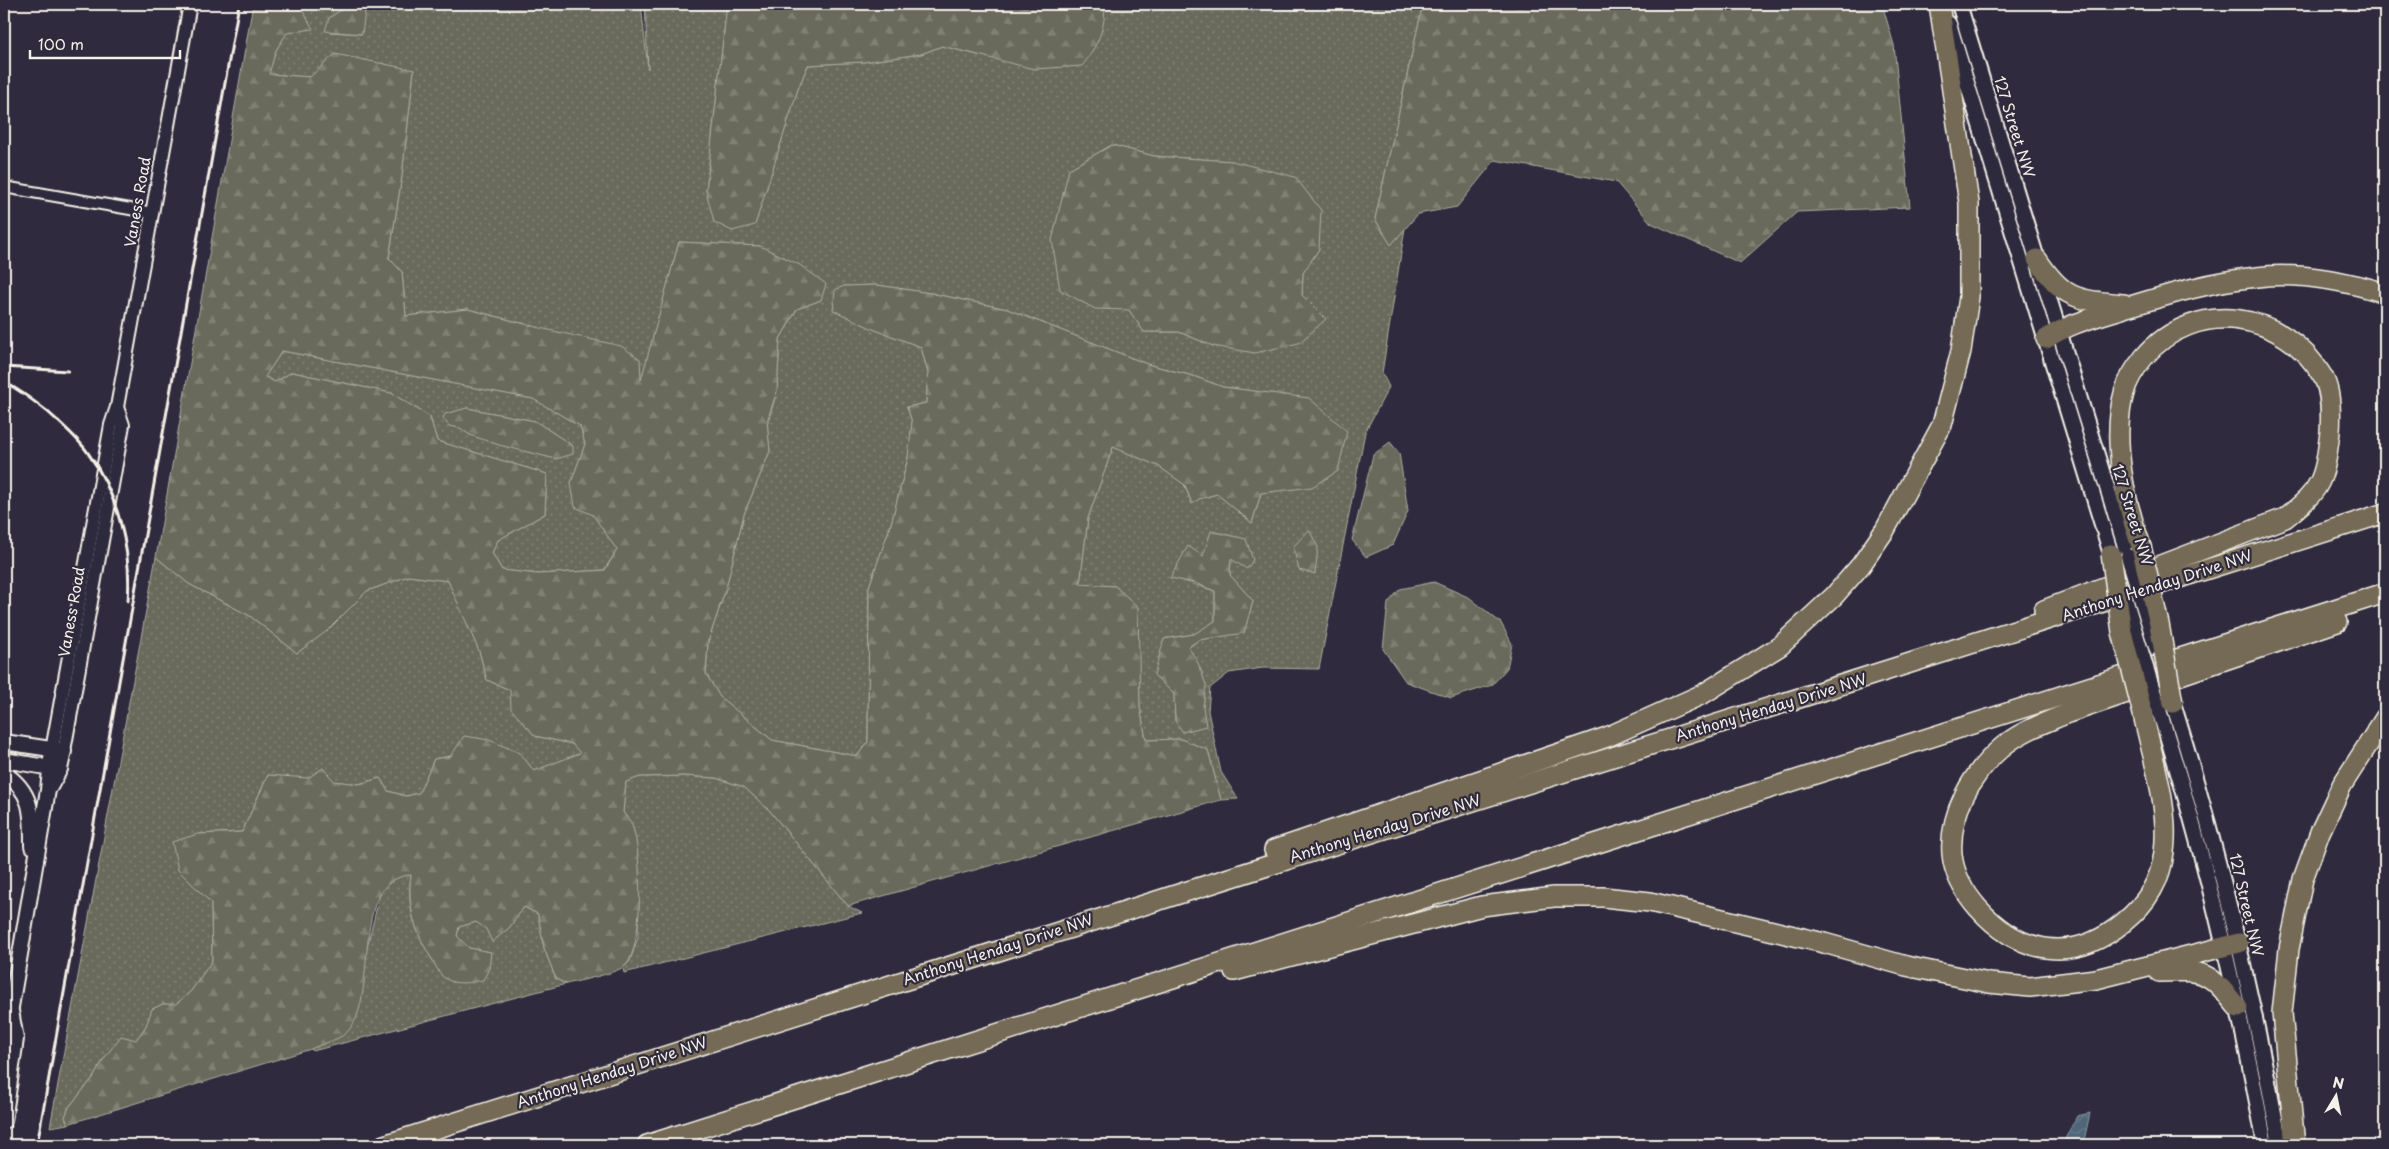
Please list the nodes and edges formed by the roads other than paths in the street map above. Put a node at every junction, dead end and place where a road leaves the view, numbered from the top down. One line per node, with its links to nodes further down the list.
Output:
1 (190, 4): 5 (street, Vaness Road)
2 (1941, 4): 9 (main road, 127 Street NW); 23 (highway)
3 (1960, 4): 6 (main road, 127 Street NW)
4 (4, 187): 5 (street)
5 (152, 213): 18 (street, Vaness Road)
6 (2037, 259): 8 (highway); 9 (main road, 127 Street NW)
7 (2385, 293): 8 (highway)
8 (2135, 304): 9 (highway)
9 (2052, 335): 11 (main road, 127 Street NW)
10 (2385, 513): 14 (highway, Anthony Henday Drive NW)
11 (2127, 552): 14 (highway); 15 (highway, bridge); 15 (highway, bridge)
12 (2385, 593): 28 (highway)
13 (2385, 605): 15 (highway)
14 (1856, 681): 23 (highway, Anthony Henday Drive NW)
15 (2158, 708): 24 (main road, 127 Street NW)
16 (2385, 718): 35 (highway)
17 (4, 742): 18 (main road)
18 (58, 750): 20 (main road, Vaness Road)
19 (4, 760): 20 (main road)
20 (55, 768): 22 (main road, Vaness Road)
21 (4, 773): 22 (main road)
22 (32, 881): 26 (main road, Vaness Road)
23 (1070, 927): 31 (highway, Anthony Henday Drive NW)
24 (2232, 945): 25 (highway); 27 (main road, 127 Street NW); 34 (main road, 127 Street NW)
25 (2110, 976): 27 (highway); 28 (highway)
26 (11, 1007): 29 (main road, Vaness Road); 30 (main road, Vaness Road)
27 (2238, 1008): 33 (main road, 127 Street NW)
28 (1073, 1010): 32 (highway)
29 (4, 1028)
30 (4, 1121)
31 (384, 1145)
32 (647, 1145)
33 (2265, 1145)
34 (2280, 1145)
35 (2294, 1145)

